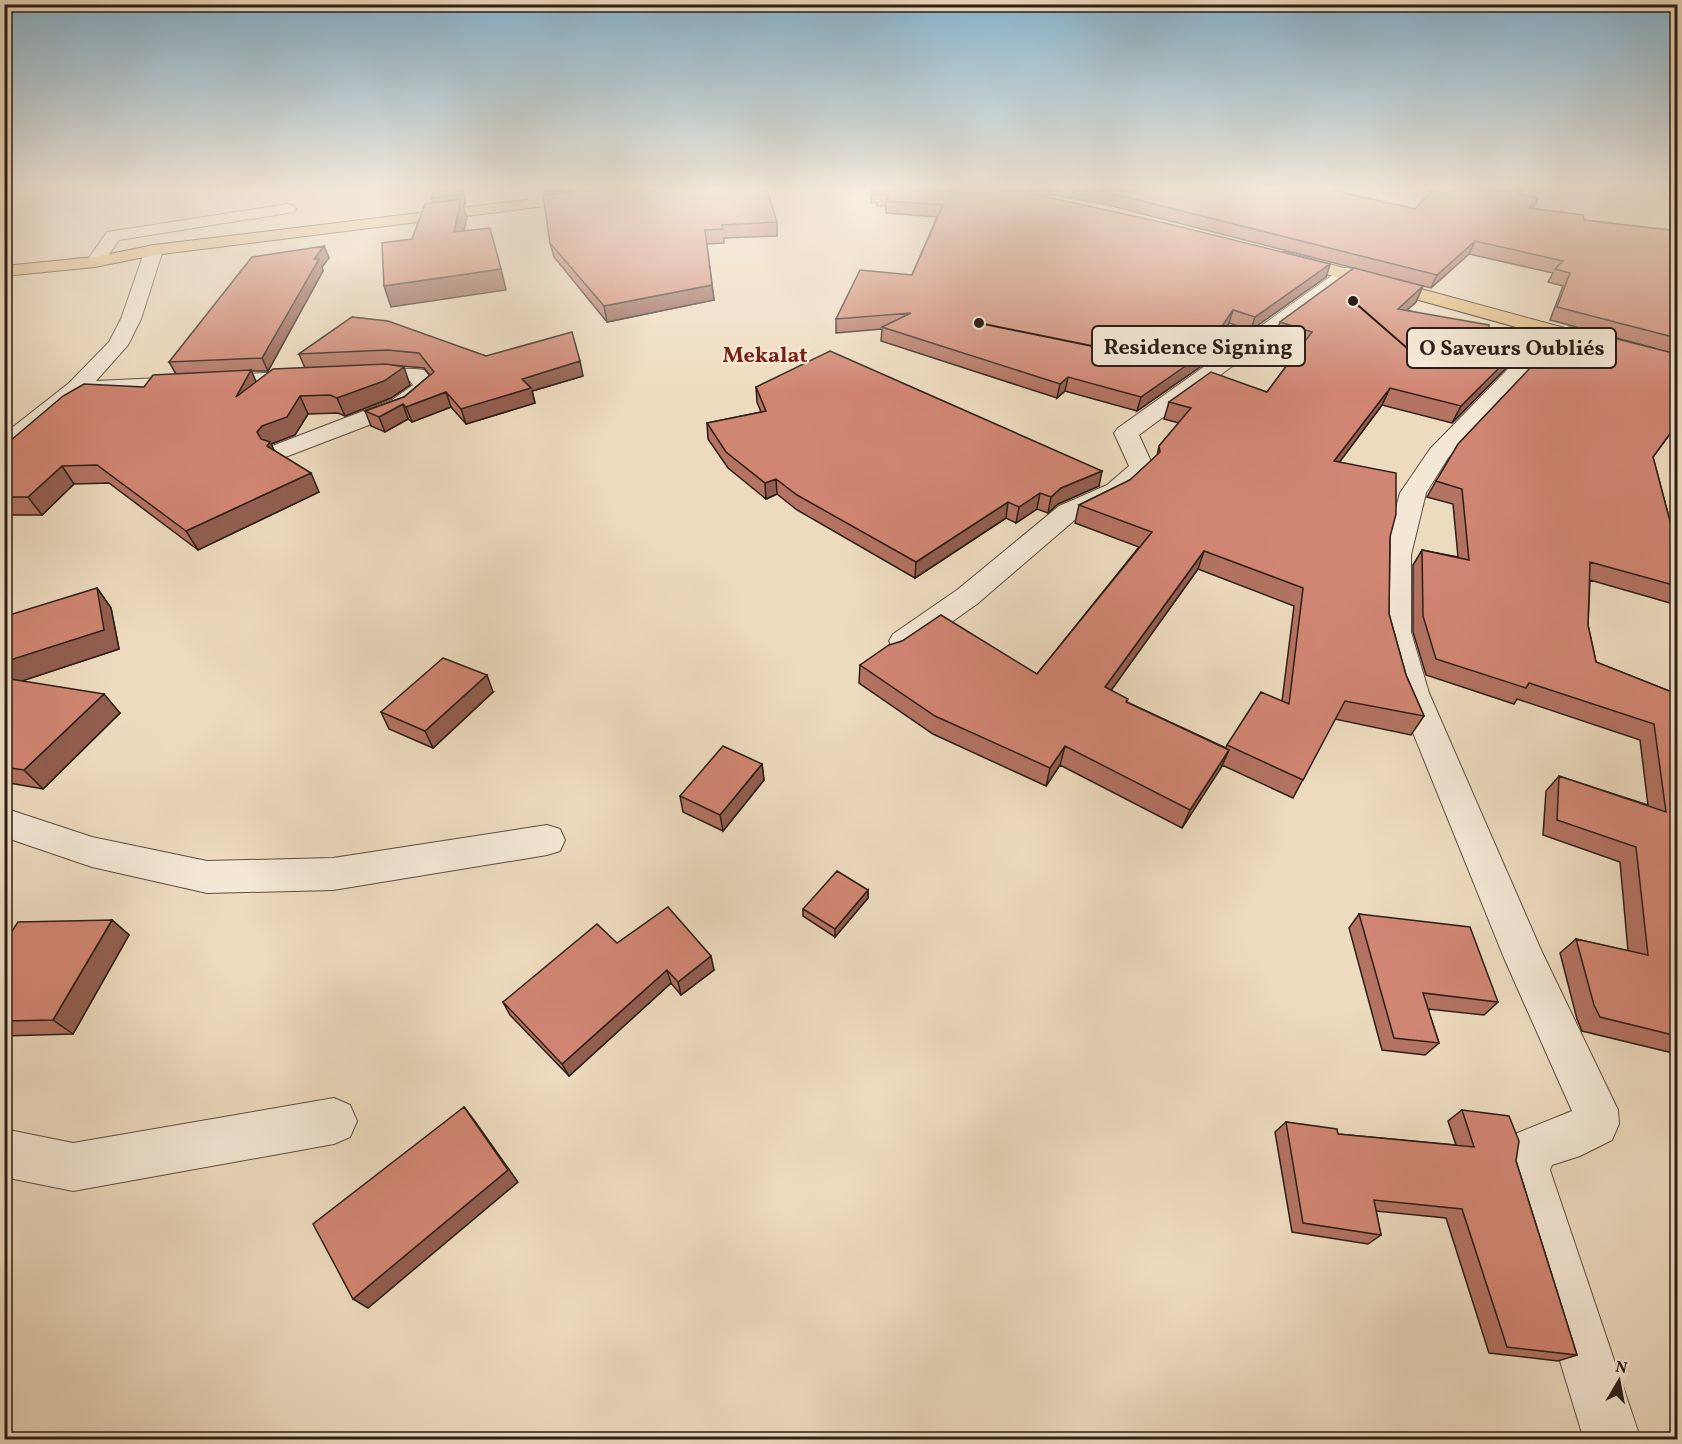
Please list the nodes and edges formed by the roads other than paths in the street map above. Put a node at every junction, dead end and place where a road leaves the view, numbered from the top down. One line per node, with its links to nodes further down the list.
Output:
1 (99, 256): 5 (street)
2 (123, 256): 5 (highway)
3 (152, 256): 10 (street)
4 (1282, 256): 7 (highway)
5 (95, 262): 6 (highway)
6 (4, 271)
7 (1347, 273): 8 (highway); 13 (street)
8 (1555, 332): 9 (highway); 18 (street)
9 (1677, 362)
10 (77, 388): 11 (street); 12 (street)
11 (4, 446)
12 (280, 451)
13 (889, 651)
14 (4, 822): 15 (street)
15 (547, 840)
16 (334, 1121): 17 (street)
17 (4, 1153)
18 (1612, 1440)

